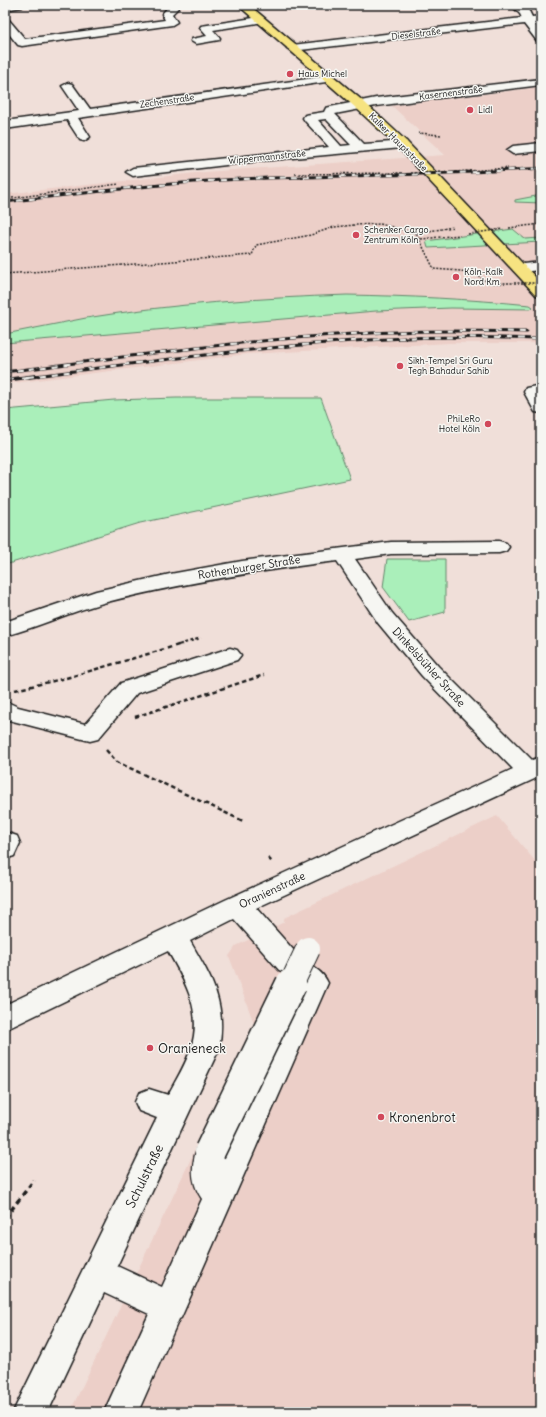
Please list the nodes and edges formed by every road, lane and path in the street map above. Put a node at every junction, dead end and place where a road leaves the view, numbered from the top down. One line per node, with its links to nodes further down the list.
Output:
1 (18, 5): 5 (street)
2 (176, 5): 9 (street)
3 (243, 5): 7 (main road, Kalker Hauptstraße)
4 (516, 5): 8 (street)
5 (5, 7)
6 (541, 19): 8 (street, Dieselstraße)
7 (260, 20): 11 (street); 12 (main road, Kalker Hauptstraße)
8 (527, 21): 10 (street); 12 (street, Dieselstraße)
9 (5, 22)
10 (541, 39)
11 (196, 41)
12 (292, 48): 13 (main road, Kalker Hauptstraße)
13 (329, 79): 16 (main road, Kalker Hauptstraße); 17 (street, Zechenstraße)
14 (541, 82): 16 (street, Kasernenstraße)
15 (68, 86): 17 (street)
16 (360, 105): 19 (street, Kasernenstraße); 24 (main road, Kalker Hauptstraße)
17 (87, 113): 18 (street, Zechenstraße)
18 (70, 115): 20 (street, Zechenstraße); 23 (street)
19 (329, 115): 26 (street); 27 (street)
20 (5, 125)
21 (421, 132): 22 (path)
22 (441, 135)
23 (84, 137)
24 (402, 144): 26 (street, Wippermannstraße); 39 (main road, Kalker Hauptstraße)
25 (541, 147): 28 (street)
26 (361, 148): 27 (street, Wippermannstraße)
27 (336, 150): 30 (street, Wippermannstraße)
28 (513, 150)
29 (511, 167): 32 (path)
30 (133, 172)
31 (446, 172): 33 (path, bridge)
32 (453, 172)
33 (411, 173)
34 (541, 224): 37 (path, bridge)
35 (458, 226): 36 (path)
36 (416, 233): 37 (path); 40 (path)
37 (421, 239): 41 (path, bridge)
38 (541, 266): 39 (street)
39 (519, 268): 42 (main road, Kalker Hauptstraße)
40 (5, 274)
41 (541, 282)
42 (541, 292)
43 (541, 390): 44 (street)
44 (541, 408)
45 (499, 547): 46 (street, Rothenburger Straße)
46 (341, 553): 47 (street, Rothenburger Straße); 53 (street, Dinkelsbühler Straße)
47 (5, 629)
48 (201, 638): 51 (path)
49 (230, 655): 52 (street)
50 (264, 675): 52 (path)
51 (9, 699): 52 (street)
52 (90, 733): 54 (path)
53 (535, 768): 55 (street, Oranienstraße)
54 (243, 821)
55 (238, 906): 56 (street, Oranienstraße); 57 (street)
56 (174, 937): 58 (street, Oranienstraße); 62 (street, Schulstraße)
57 (300, 962): 60 (street); 60 (street, bridge)
58 (6, 1014)
59 (34, 1180): 61 (path)
60 (220, 1195): 63 (street)
61 (5, 1218)
62 (97, 1273): 63 (street); 64 (street, Schulstraße)
63 (170, 1307): 65 (street)
64 (30, 1412)
65 (121, 1412)

